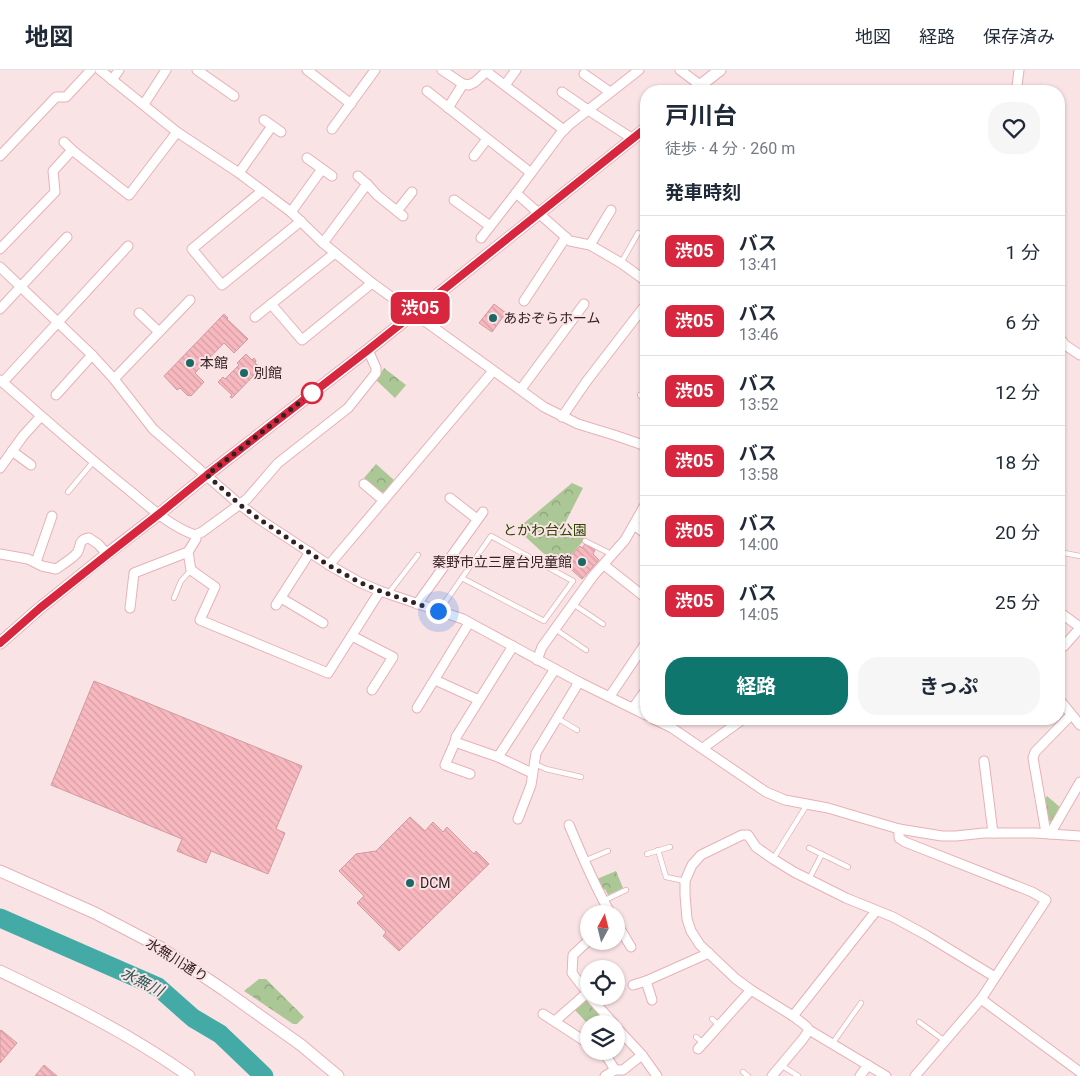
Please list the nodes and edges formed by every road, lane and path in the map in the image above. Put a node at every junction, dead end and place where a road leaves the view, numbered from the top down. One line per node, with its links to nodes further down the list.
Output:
1 (91, 70): 41 (street)
2 (100, 70): 16 (street)
3 (119, 70): 16 (street)
4 (166, 70): 26 (street)
5 (197, 70): 25 (street)
6 (307, 70): 27 (street)
7 (375, 70): 27 (street)
8 (442, 70): 17 (street)
9 (516, 70): 18 (street)
10 (639, 70): 24 (street)
11 (680, 70): 19 (street)
12 (720, 70): 20 (street)
13 (1019, 70): 21 (street)
14 (488, 71): 17 (street); 18 (street)
15 (584, 74): 24 (street)
16 (112, 80): 26 (street)
17 (463, 84): 28 (street)
18 (505, 85): 33 (street)
19 (697, 85)
20 (705, 85)
21 (1017, 85)
22 (427, 91): 28 (street)
23 (562, 92): 29 (street)
24 (610, 92): 29 (street)
25 (234, 96)
26 (144, 104): 34 (street)
27 (351, 104): 32 (street)
28 (448, 108): 37 (street)
29 (588, 110): 33 (street); 38 (street)
30 (264, 120): 31 (street)
31 (272, 126): 35 (street); 45 (street)
32 (332, 129)
33 (564, 130): 46 (street)
34 (177, 132): 40 (street); 45 (street)
35 (281, 132)
36 (640, 133): 38 (street)
37 (487, 138): 42 (street); 46 (street)
38 (633, 139): 56 (street)
39 (64, 142): 40 (street)
40 (72, 150): 66 (street)
41 (0, 156)
42 (474, 156)
43 (307, 158): 44 (street)
44 (322, 169): 47 (street); 55 (street)
45 (239, 173): 50 (street)
46 (531, 173): 52 (street)
47 (332, 176)
48 (358, 176): 49 (street)
49 (367, 184): 51 (street); 63 (street)
50 (262, 191): 55 (street); 57 (street)
51 (412, 192)
52 (516, 193): 56 (street); 58 (street)
53 (454, 200): 58 (street)
54 (611, 210): 64 (street)
55 (291, 212): 57 (street)
56 (539, 214): 61 (street); 80 (street)
57 (301, 221): 63 (street)
58 (490, 226): 62 (street)
59 (638, 233): 68 (lane)
60 (66, 237): 72 (street)
61 (566, 237): 64 (street); 74 (street)
62 (481, 238)
63 (323, 243): 67 (street)
64 (590, 245): 68 (street)
65 (128, 246): 82 (street)
66 (0, 249)
67 (335, 253): 71 (street); 75 (street)
68 (621, 263): 70 (street)
69 (0, 267): 72 (street)
70 (640, 277)
71 (372, 283): 75 (street); 80 (street)
72 (20, 286): 77 (street); 82 (street)
73 (190, 300): 83 (street)
74 (524, 301)
75 (271, 304): 81 (street)
76 (584, 304): 91 (street)
77 (0, 309)
78 (138, 313): 83 (street)
79 (640, 313): 94 (street)
80 (413, 314): 85 (street); 88 (street)
81 (255, 317)
82 (58, 321): 86 (street); 90 (street)
83 (159, 332): 89 (street)
84 (1065, 344): 87 (street)
85 (368, 350): 100 (street); 105 (street)
86 (92, 355): 89 (street); 92 (street)
87 (1080, 355)
88 (493, 371): 91 (street); 104 (street)
89 (114, 379): 100 (street)
90 (1, 381): 93 (street)
91 (521, 389): 94 (street)
92 (56, 395)
93 (41, 416): 96 (street); 97 (street)
94 (562, 416): 95 (street)
95 (640, 444)
96 (12, 451): 98 (street); 99 (street)
97 (93, 462): 102 (lane); 107 (street)
98 (31, 465)
99 (0, 468)
100 (207, 475): 105 (street); 107 (street)
101 (364, 484): 104 (street)
102 (68, 492)
103 (450, 498): 110 (street)
104 (383, 500): 126 (street)
105 (239, 504): 113 (street); 117 (street)
106 (483, 512): 110 (street)
107 (159, 514): 113 (street); 120 (street)
108 (640, 514): 111 (street)
109 (52, 516): 125 (street)
110 (477, 520): 121 (street)
111 (634, 525): 112 (street); 123 (street)
112 (640, 530)
113 (196, 535): 116 (street)
114 (585, 541): 123 (lane)
115 (444, 548): 121 (street)
116 (188, 552): 128 (street); 135 (street)
117 (310, 552): 126 (street); 138 (street)
118 (1065, 553): 124 (lane)
119 (0, 554): 125 (street)
120 (108, 554): 125 (street); 144 (street)
121 (452, 554): 133 (street)
122 (418, 555): 130 (lane)
123 (613, 555): 127 (street)
124 (1080, 556)
125 (36, 562)
126 (328, 565): 130 (street)
127 (604, 565): 131 (street); 134 (street)
128 (190, 570): 132 (lane); 143 (street)
129 (462, 578): 136 (lane)
130 (384, 592): 133 (street); 143 (street)
131 (640, 593)
132 (174, 598)
133 (417, 604): 136 (street)
134 (573, 604): 140 (lane); 142 (street)
135 (130, 608)
136 (438, 611): 139 (street)
137 (1065, 616): 141 (street)
138 (323, 622)
139 (469, 623): 146 (street); 151 (street)
140 (603, 624)
141 (1080, 627): 145 (street)
142 (555, 628): 147 (lane); 149 (street)
143 (352, 636): 153 (street)
144 (0, 643)
145 (1065, 645)
146 (513, 646): 149 (street); 156 (street)
147 (586, 650)
148 (640, 651): 154 (street)
149 (537, 660): 150 (street)
150 (555, 668): 152 (street); 171 (street)
151 (434, 680): 156 (street); 158 (street)
152 (579, 682): 154 (street); 162 (street)
153 (372, 690)
154 (610, 696): 159 (street)
155 (640, 698): 159 (street)
156 (479, 700): 169 (street)
157 (1065, 707): 161 (street)
158 (417, 708)
159 (633, 708): 160 (street)
160 (640, 712)
161 (1071, 715): 163 (street); 164 (street)
162 (558, 718): 168 (lane); 174 (street)
163 (1065, 721)
164 (1080, 724)
165 (666, 725): 170 (street)
166 (735, 725): 170 (street)
167 (1061, 725): 185 (street)
168 (577, 730)
169 (455, 742): 171 (street); 175 (street)
170 (703, 748): 180 (street)
171 (498, 757): 176 (street)
172 (435, 761): 175 (street)
173 (984, 761): 184 (street)
174 (534, 763): 176 (street); 178 (lane)
175 (445, 765): 177 (street)
176 (532, 773): 181 (street)
177 (470, 774)
178 (581, 777)
179 (1080, 782): 185 (street)
180 (808, 803): 183 (street); 193 (lane)
181 (518, 819)
182 (569, 825): 194 (street)
183 (899, 829): 184 (street); 208 (street)
184 (993, 833): 185 (street)
185 (1048, 833): 186 (street)
186 (1080, 836)
187 (670, 847): 189 (lane)
188 (809, 848): 192 (lane)
189 (658, 850): 191 (lane); 198 (lane)
190 (608, 851): 194 (lane)
191 (647, 854)
192 (822, 854): 195 (lane); 197 (lane)
193 (773, 859): 197 (street); 198 (street)
194 (584, 861): 200 (street)
195 (848, 867)
196 (0, 870): 238 (street, 水無川通り)
197 (810, 879): 202 (street)
198 (686, 881): 206 (street)
199 (626, 890): 200 (lane)
200 (603, 901): 201 (street)
201 (605, 905)
202 (876, 911): 208 (street); 220 (street)
203 (625, 937): 204 (street)
204 (631, 947)
205 (580, 948): 210 (street)
206 (709, 953): 209 (street); 212 (street)
207 (0, 971): 237 (street)
208 (995, 977): 214 (street)
209 (646, 981): 211 (street); 213 (street)
210 (580, 984)
211 (633, 985)
212 (751, 990): 220 (street); 229 (street)
213 (652, 1000)
214 (981, 1000): 227 (street); 236 (street)
215 (580, 1001): 221 (street)
216 (861, 1003): 228 (lane)
217 (597, 1005): 219 (street)
218 (543, 1014): 221 (street)
219 (606, 1015)
220 (793, 1016): 223 (street)
221 (555, 1021): 226 (street)
222 (919, 1022): 227 (lane)
223 (809, 1030): 228 (street); 232 (street)
224 (696, 1036): 229 (lane)
225 (625, 1037): 230 (street)
226 (580, 1038)
227 (945, 1041): 246 (street)
228 (832, 1044): 233 (street)
229 (701, 1046)
230 (642, 1056): 234 (street); 240 (street)
231 (609, 1060): 234 (street)
232 (781, 1065): 242 (street); 243 (lane)
233 (868, 1065): 244 (street); 245 (street)
234 (619, 1072): 239 (street)
235 (743, 1072): 241 (lane)
236 (1080, 1072)
237 (189, 1076)
238 (338, 1076)
239 (605, 1076)
240 (657, 1076)
241 (748, 1076)
242 (772, 1076)
243 (798, 1076)
244 (860, 1076)
245 (886, 1076)
246 (915, 1076)

